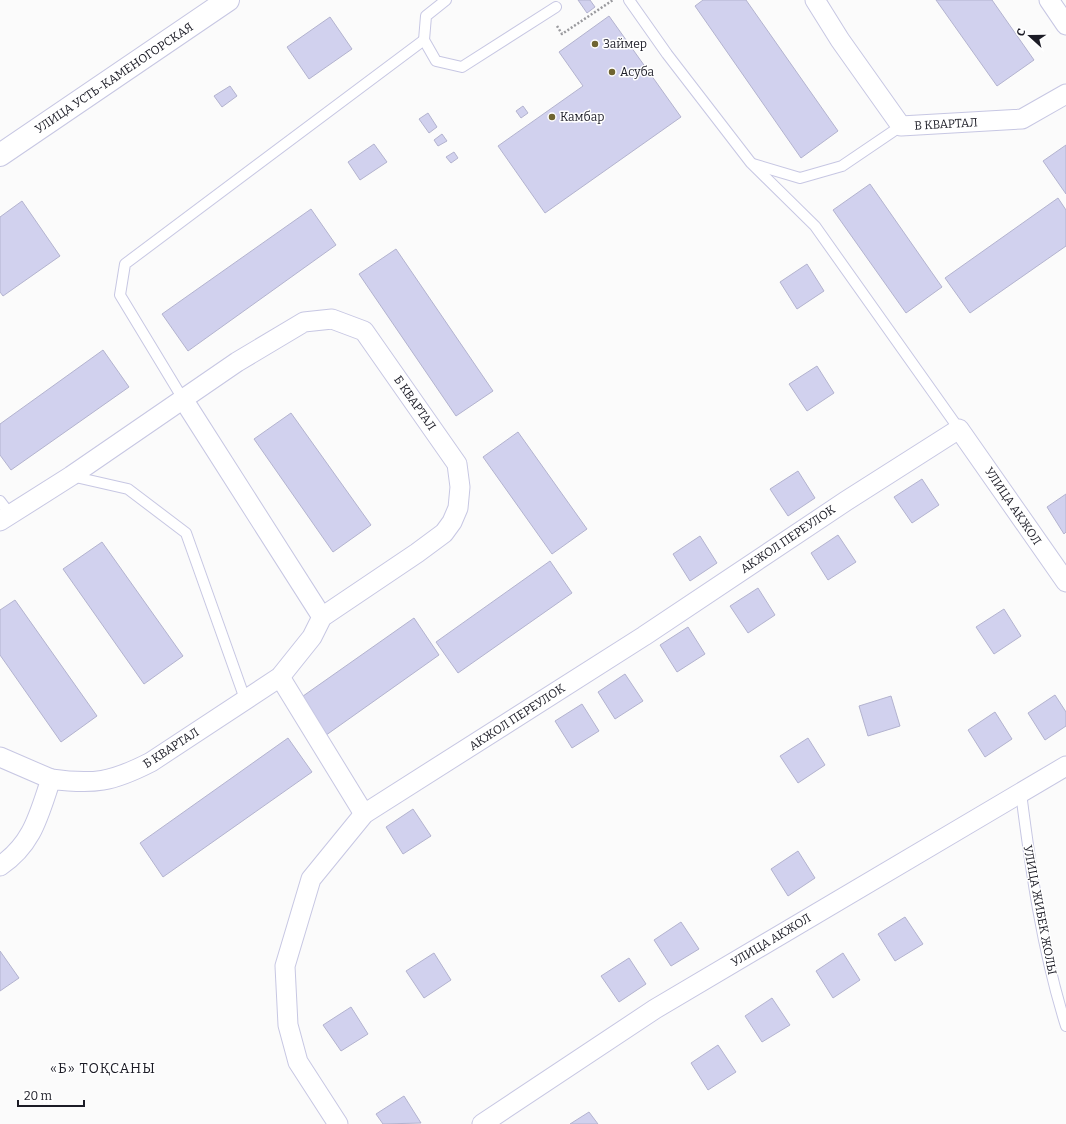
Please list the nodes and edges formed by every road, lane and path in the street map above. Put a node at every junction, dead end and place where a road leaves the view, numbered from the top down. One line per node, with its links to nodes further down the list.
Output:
1 (228, 0): 13 (street, УЛИЦА УСТЬ-КАМЕНОГОРСКАЯ)
2 (446, 0): 10 (lane)
3 (613, 0): 8 (path)
4 (629, 0): 14 (lane)
5 (815, 0): 12 (street, В КВАРТАЛ)
6 (1049, 0): 9 (street)
7 (556, 7): 8 (lane)
8 (547, 13): 10 (lane)
9 (1066, 25)
10 (424, 40): 15 (lane)
11 (1066, 94): 12 (street, В КВАРТАЛ)
12 (901, 126): 14 (lane)
13 (0, 156)
14 (751, 163): 16 (lane)
15 (183, 399): 17 (street, Б КВАРТАЛ); 20 (street); 20 (street, Б КВАРТАЛ)
16 (959, 429): 19 (street, УЛИЦА АКЖОЛ); 27 (street, АКЖОЛ ПЕРЕУЛОК)
17 (71, 476): 18 (street, Б КВАРТАЛ); 22 (lane)
18 (3, 512)
19 (1066, 582)
20 (322, 617): 21 (street, Б КВАРТАЛ)
21 (280, 677): 22 (street, Б КВАРТАЛ); 27 (street)
22 (244, 699): 25 (street, Б КВАРТАЛ)
23 (0, 757): 25 (street, Б КВАРТАЛ)
24 (1066, 766): 26 (street, УЛИЦА АКЖОЛ)
25 (51, 779): 28 (street)
26 (1021, 793): 29 (lane, УЛИЦА ЖИБЕК ЖОЛЫ); 31 (street, УЛИЦА АКЖОЛ)
27 (364, 814): 30 (street, АКЖОЛ ПЕРЕУЛОК)
28 (0, 866)
29 (1066, 1026)
30 (338, 1124)
31 (482, 1124)

